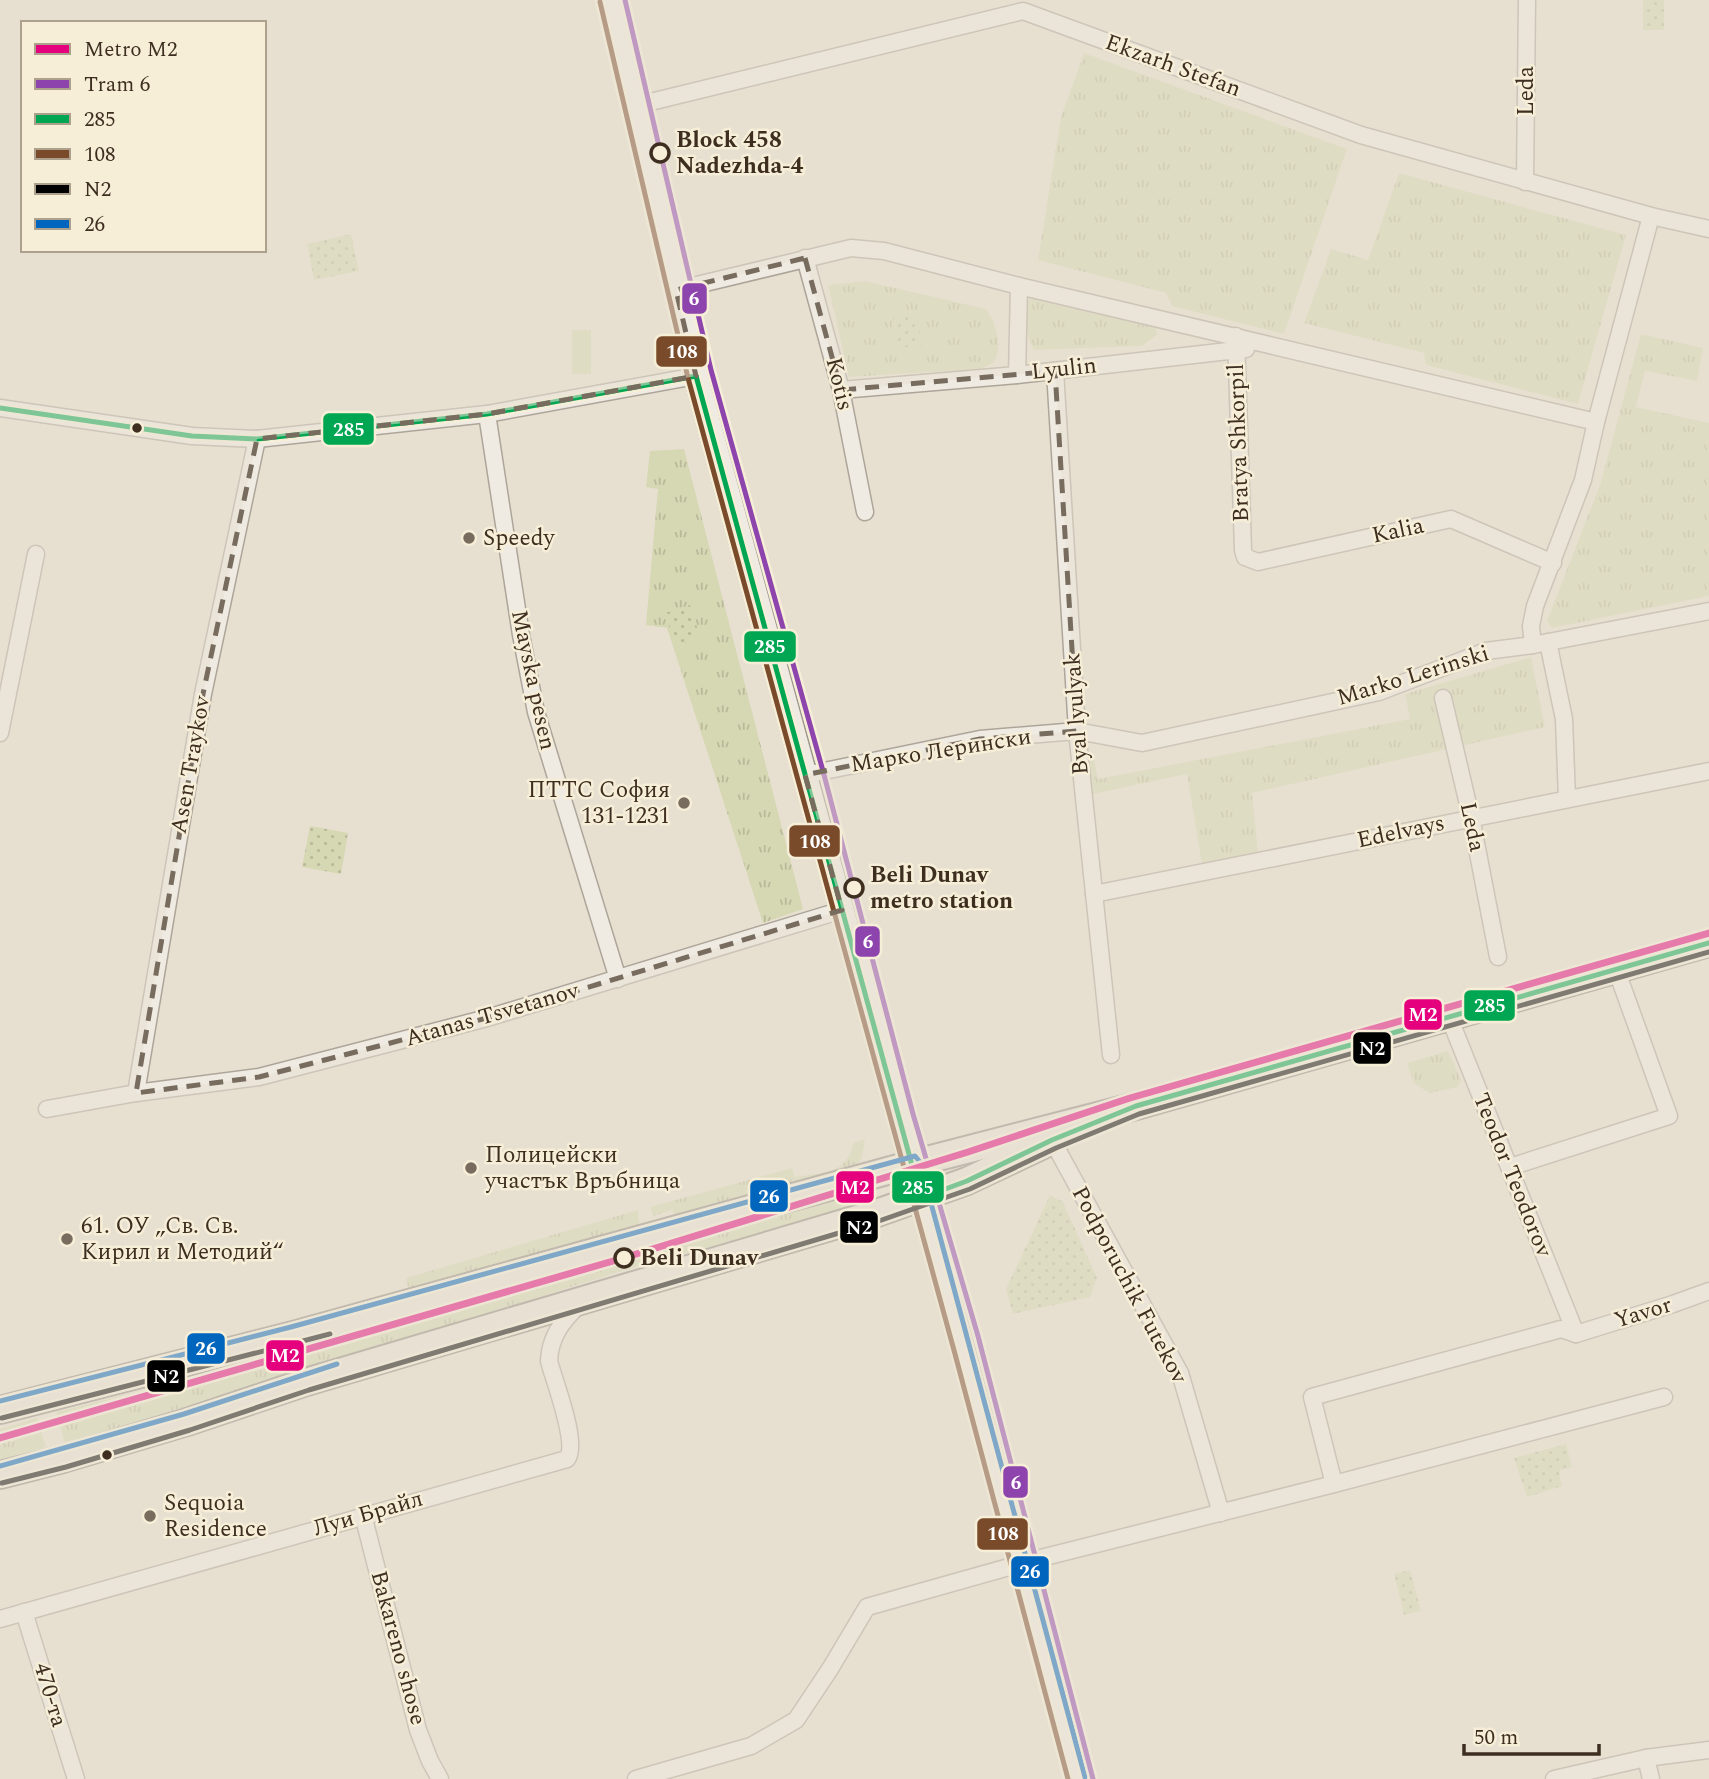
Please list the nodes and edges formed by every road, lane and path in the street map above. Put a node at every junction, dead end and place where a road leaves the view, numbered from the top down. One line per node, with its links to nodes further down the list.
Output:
1 (609, 0): 3 (street)
2 (1527, 0): 4 (street, Leda)
3 (634, 106): 4 (street, Ekzarh Stefan); 9 (street)
4 (1525, 181): 5 (street, Ekzarh Stefan)
5 (1651, 216): 6 (street, Ekzarh Stefan); 17 (street)
6 (1709, 229)
7 (805, 258): 8 (street); 9 (street); 14 (street, Kotis)
8 (1019, 286): 10 (street); 12 (street)
9 (676, 290): 13 (street)
10 (1236, 343): 11 (street, Lyulin); 17 (street); 20 (street, Bratya Shkorpil)
11 (1055, 371): 12 (street, Lyulin); 26 (street, Byal lyulyak)
12 (1017, 375): 14 (street, Lyulin)
13 (696, 376): 16 (street); 29 (street)
14 (841, 390): 19 (street, Kotis)
15 (0, 408): 18 (street)
16 (486, 415): 18 (street); 37 (street, Mayska pesen)
17 (1597, 422): 22 (street)
18 (257, 439): 40 (street, Asen Traykov)
19 (865, 512)
20 (1242, 550): 22 (street, Kalia)
21 (36, 554): 27 (street)
22 (1553, 563): 24 (street)
23 (1709, 611): 24 (street, Marko Lerinski)
24 (1541, 643): 26 (street, Marko Lerinski); 30 (street)
25 (1443, 698): 31 (street, Leda)
26 (1077, 731): 29 (street, Марко Лерински); 32 (street, Byal lyulyak)
27 (0, 733)
28 (1709, 771): 30 (street, Edelvays)
29 (805, 775): 33 (street)
30 (1567, 799): 31 (street, Edelvays)
31 (1471, 817): 32 (street, Edelvays); 35 (street, Leda)
32 (1094, 894): 39 (street, Byal lyulyak)
33 (842, 910): 37 (street, Atanas Tsvetanov); 44 (street)
34 (1709, 943): 36 (main road)
35 (1498, 957)
36 (1616, 969): 38 (main road); 45 (street)
37 (618, 979): 40 (street, Atanas Tsvetanov)
38 (1449, 1017): 41 (main road); 45 (street, Teodor Teodorov)
39 (1111, 1055)
40 (136, 1093): 42 (street, Atanas Tsvetanov)
41 (1136, 1106): 43 (main road); 44 (main road)
42 (47, 1109)
43 (1052, 1140): 46 (main road); 54 (street, Podporuchik Futekov)
44 (912, 1164): 46 (street); 51 (main road)
45 (1510, 1167): 49 (street, Teodor Teodorov)
46 (921, 1198): 48 (main road); 56 (street)
47 (1709, 1290): 49 (street, Yavor)
48 (585, 1300): 52 (main road); 55 (street, Луи Брайл)
49 (1576, 1334): 53 (street, Yavor)
50 (1664, 1397): 53 (street)
51 (0, 1410)
52 (0, 1475)
53 (1334, 1485): 54 (street)
54 (1221, 1513): 56 (street)
55 (363, 1515): 57 (street, Луи Брайл); 62 (street, Bakareno shose)
56 (1020, 1564): 63 (street); 64 (street)
57 (24, 1612): 58 (street, Луи Брайл); 61 (street, 470-та)
58 (0, 1619)
59 (1709, 1749): 60 (street)
60 (1646, 1758): 65 (street); 66 (street)
61 (76, 1779)
62 (440, 1779)
63 (636, 1779)
64 (1077, 1779)
65 (1554, 1779)
66 (1651, 1779)

